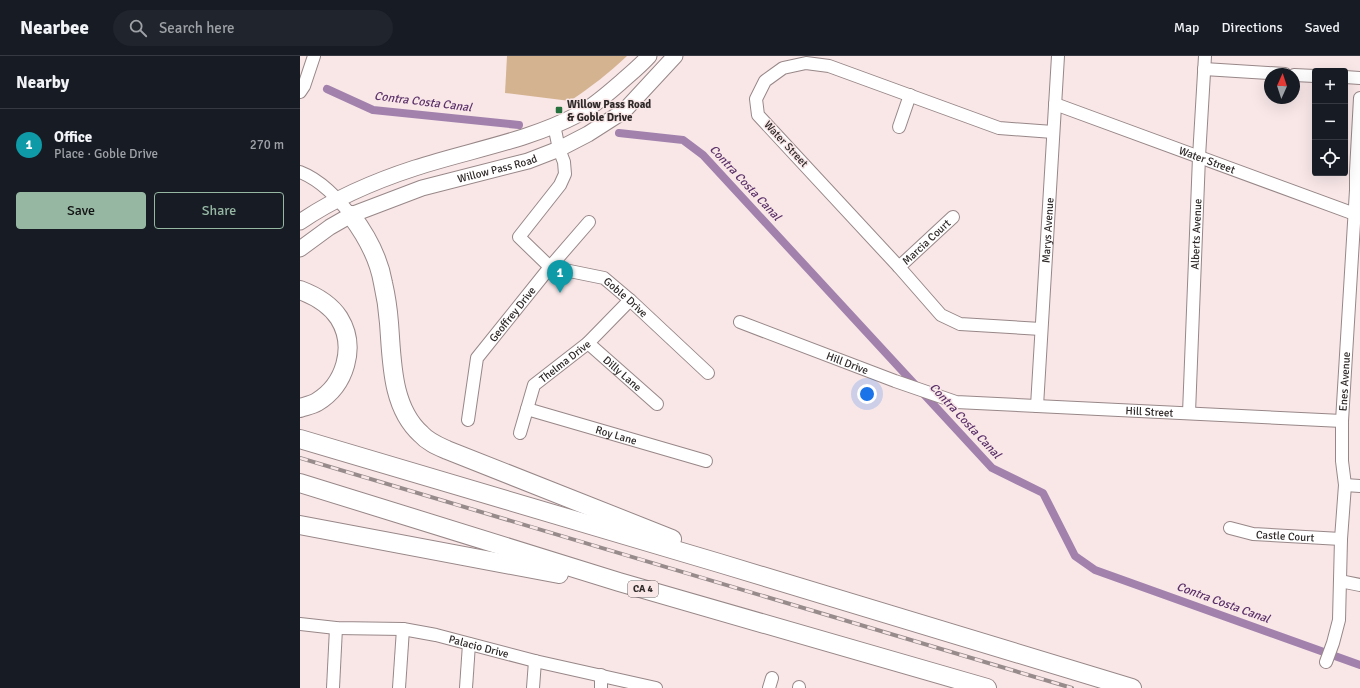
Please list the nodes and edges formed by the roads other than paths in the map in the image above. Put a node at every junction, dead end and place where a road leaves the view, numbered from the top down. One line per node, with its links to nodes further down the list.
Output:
1 (314, 56): 12 (street)
2 (649, 56): 16 (main road, Willow Pass Road)
3 (675, 56): 19 (main road, Willow Pass Road)
4 (1058, 56): 15 (street, Marys Avenue)
5 (1205, 56): 6 (street, Alberts Avenue)
6 (1204, 69): 7 (street); 20 (street, Alberts Avenue)
7 (1264, 73)
8 (1300, 75): 9 (street)
9 (1312, 76)
10 (1348, 77): 11 (street)
11 (1360, 78)
12 (300, 92)
13 (910, 95): 17 (street); 18 (street, Water Street); 30 (street, Water Street)
14 (1360, 98): 24 (street, Enes Avenue)
15 (1055, 104): 18 (street, Marys Avenue); 20 (street, Water Street)
16 (554, 125): 19 (street); 22 (main road, Willow Pass Road)
17 (899, 127)
18 (1053, 132): 34 (street, Marys Avenue)
19 (559, 149): 23 (main road, Willow Pass Road); 29 (street)
20 (1199, 157): 24 (street, Water Street); 42 (street, Alberts Avenue)
21 (300, 172): 22 (street)
22 (338, 200): 23 (street); 26 (main road, Willow Pass Road)
23 (351, 215): 28 (main road, Willow Pass Road); 54 (highway)
24 (1357, 216): 44 (street, Enes Avenue)
25 (953, 217): 30 (street, Marcia Court)
26 (300, 222)
27 (589, 222): 29 (street, Geoffrey Drive)
28 (300, 249)
29 (550, 267): 32 (street, Goble Drive); 43 (street, Geoffrey Drive)
30 (900, 267): 34 (street, Water Street)
31 (300, 290): 40 (highway)
32 (630, 300): 35 (street, Thelma Drive); 36 (street, Goble Drive)
33 (740, 322): 37 (street, Hill Drive)
34 (1041, 329): 39 (street, Marys Avenue)
35 (588, 342): 38 (street, Dilly Lane); 41 (street, Thelma Drive)
36 (708, 373)
37 (956, 402): 39 (street, Hill Street)
38 (657, 404)
39 (1037, 406): 42 (street, Hill Street)
40 (300, 408)
41 (527, 409): 45 (street, Thelma Drive); 47 (street, Roy Lane)
42 (1189, 413): 44 (street, Hill Street)
43 (468, 420)
44 (1342, 421): 49 (street, Enes Avenue)
45 (520, 433)
46 (300, 439): 54 (highway)
47 (706, 461)
48 (301, 484): 56 (highway, CA 4)
49 (1345, 485): 50 (street); 53 (street, Enes Avenue)
50 (1360, 486)
51 (300, 525): 56 (highway)
52 (1230, 528): 53 (street, Castle Court)
53 (1341, 539): 55 (street, Enes Avenue)
54 (719, 563): 72 (highway)
55 (1340, 580): 57 (street); 63 (street, Enes Avenue)
56 (619, 582): 71 (highway, CA 4)
57 (1360, 585)
58 (300, 624): 59 (street, Palacio Drive)
59 (336, 628): 60 (street, Palacio Drive); 65 (street)
60 (402, 629): 61 (street, Palacio Drive); 66 (street)
61 (469, 644): 62 (street, Palacio Drive); 67 (street)
62 (534, 661): 64 (street, Palacio Drive); 68 (street)
63 (1326, 662)
64 (601, 675): 69 (street); 70 (street, Palacio Drive)
65 (333, 688)
66 (399, 688)
67 (466, 688)
68 (533, 688)
69 (601, 688)
70 (656, 688)
71 (987, 688)
72 (1132, 688)

